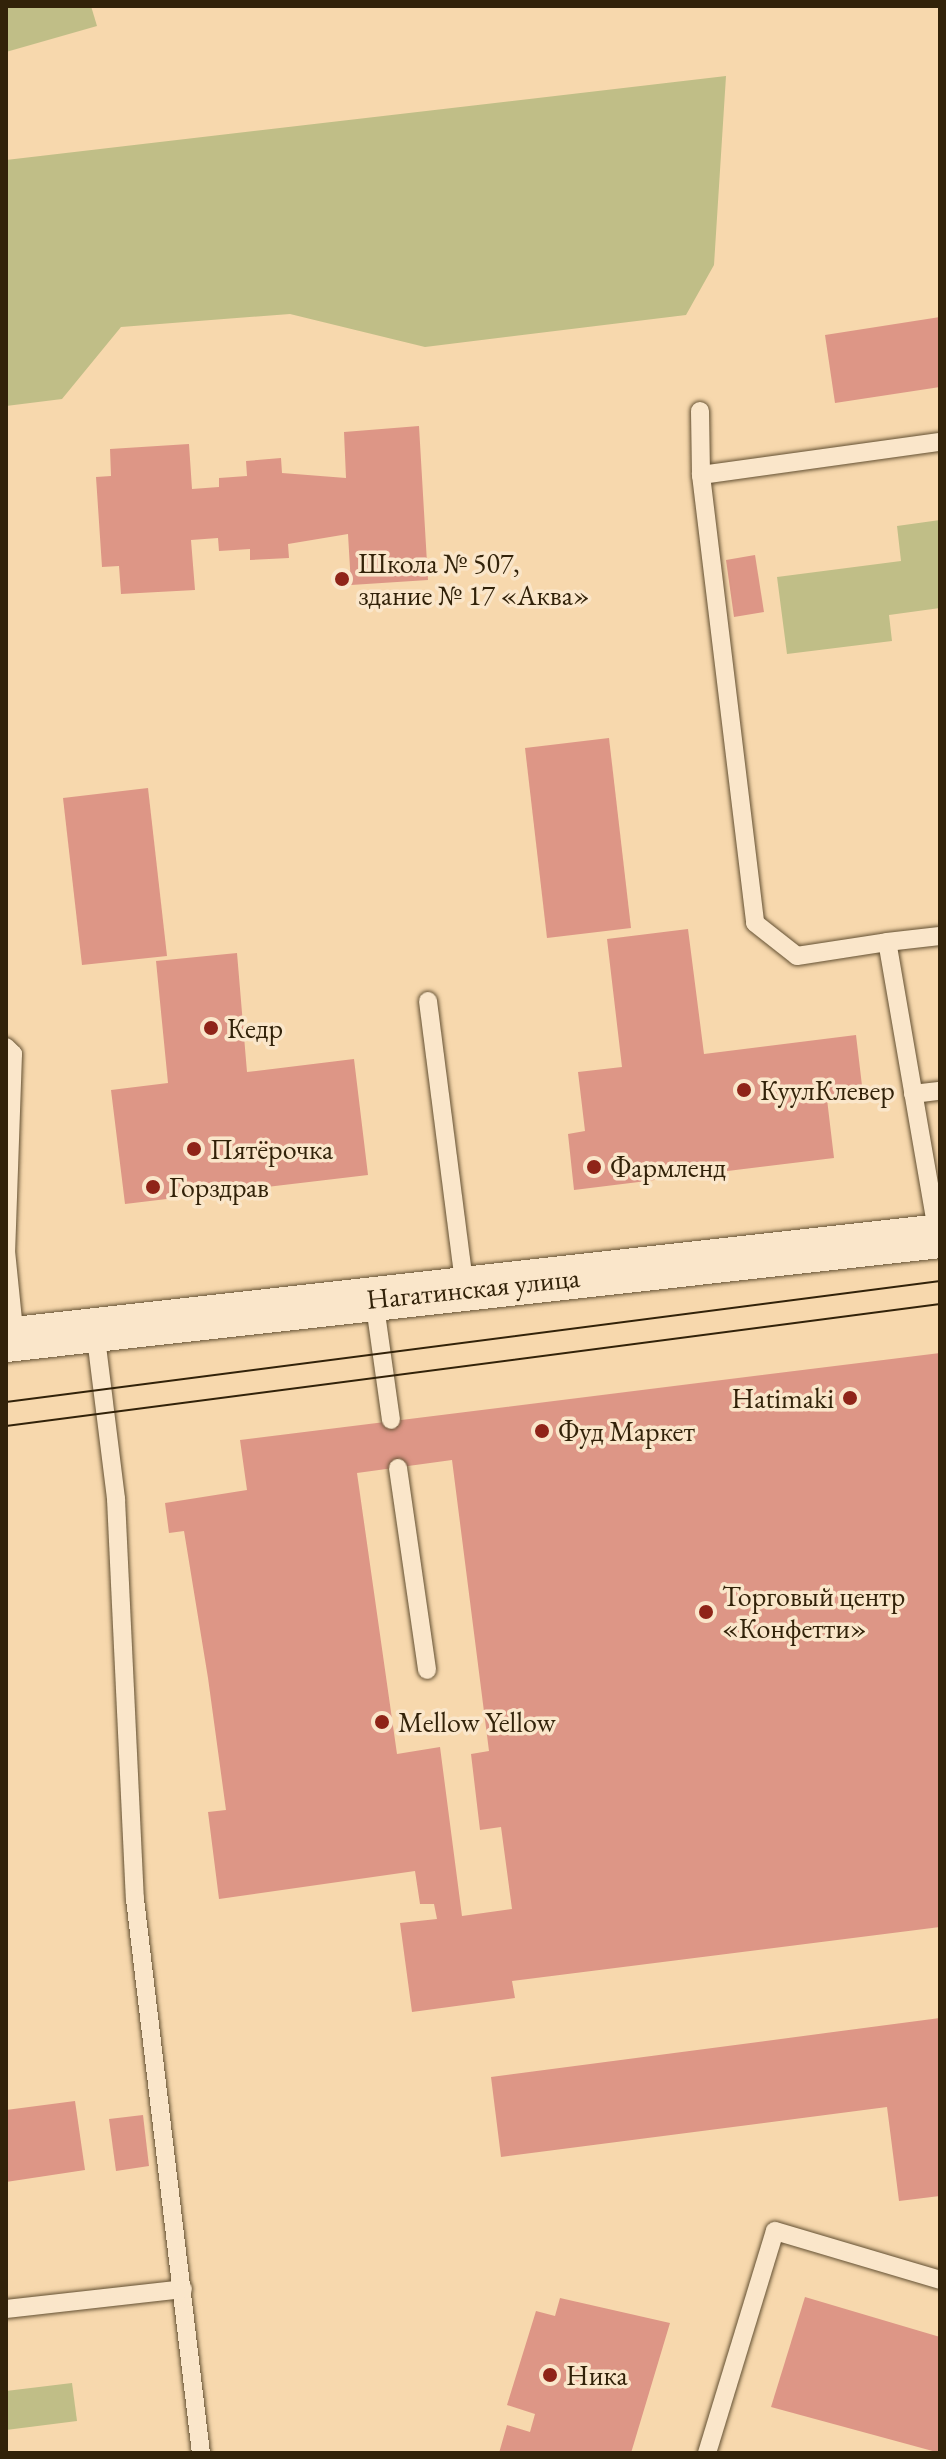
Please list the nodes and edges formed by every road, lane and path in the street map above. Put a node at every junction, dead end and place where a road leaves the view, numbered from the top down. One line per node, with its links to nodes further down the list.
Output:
1 (700, 411): 3 (lane)
2 (940, 442): 3 (lane)
3 (701, 475): 5 (lane)
4 (940, 936): 5 (lane)
5 (887, 942): 9 (lane)
6 (428, 1001): 11 (lane)
7 (6, 1047): 14 (lane)
8 (939, 1091): 9 (lane)
9 (913, 1094): 10 (lane)
10 (939, 1236): 11 (street, Нагатинская улица)
11 (465, 1289): 12 (street, Нагатинская улица)
12 (374, 1299): 13 (street, Нагатинская улица); 15 (lane)
13 (95, 1330): 14 (street, Нагатинская улица); 19 (lane)
14 (11, 1339)
15 (391, 1420)
16 (398, 1468): 17 (lane)
17 (427, 1670)
18 (940, 2280): 22 (lane)
19 (183, 2289): 20 (lane); 21 (lane)
20 (6, 2309)
21 (201, 2453)
22 (707, 2453)

